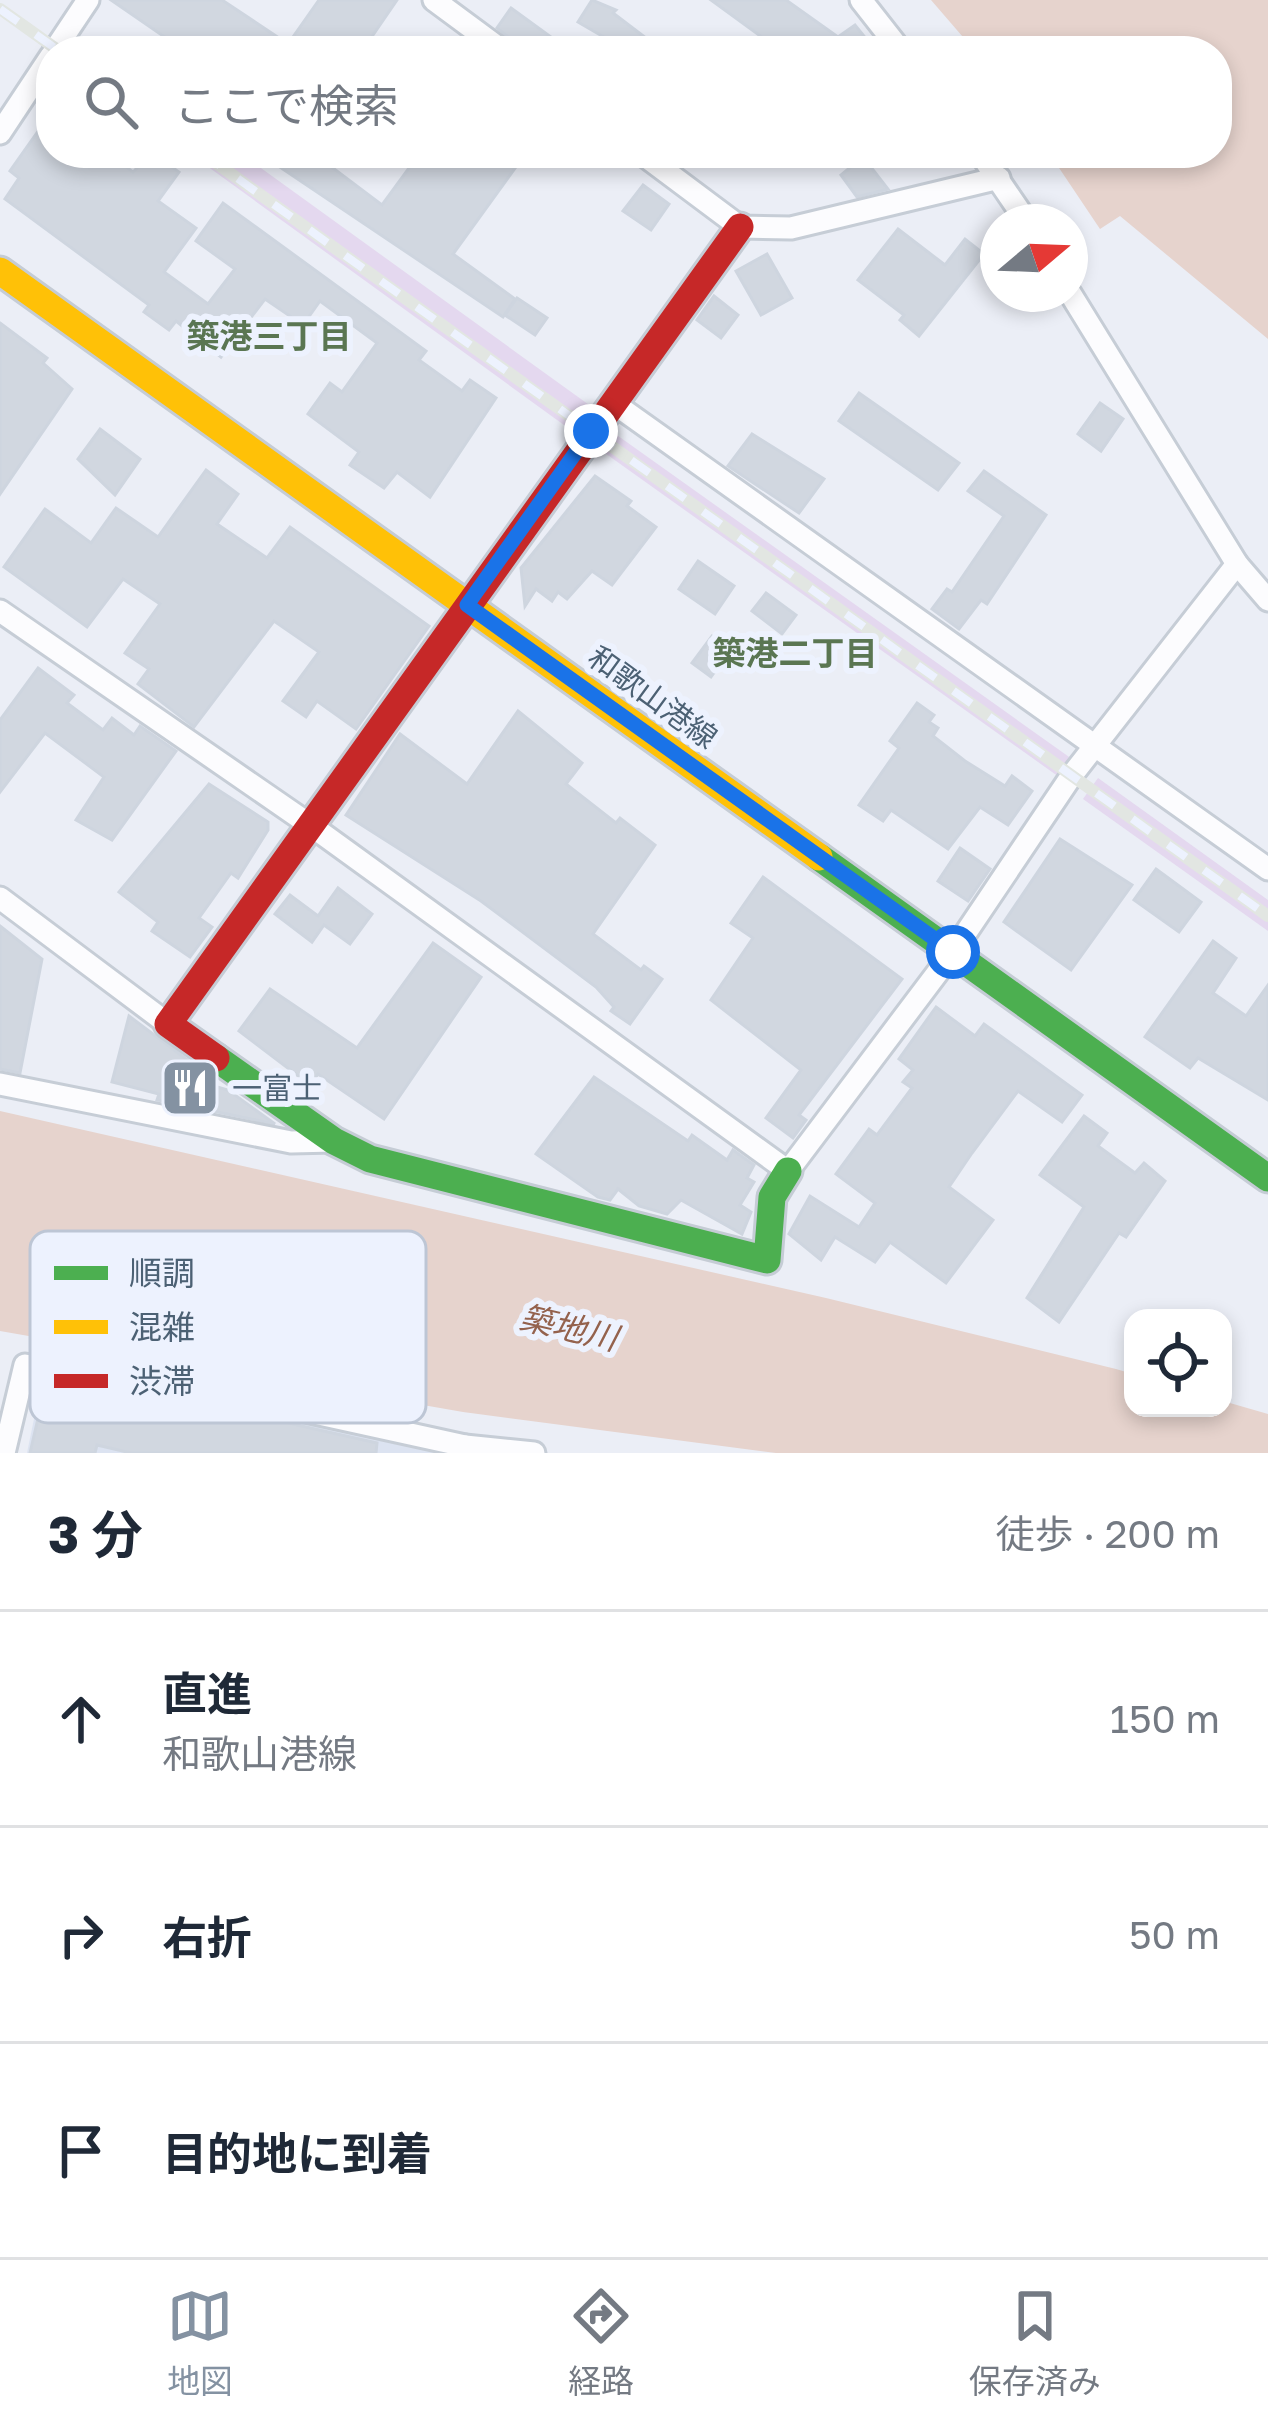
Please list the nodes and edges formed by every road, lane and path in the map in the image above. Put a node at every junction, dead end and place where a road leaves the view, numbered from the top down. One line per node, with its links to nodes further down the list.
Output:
1 (88, 0): 4 (street)
2 (434, 0): 5 (street)
3 (861, 0): 6 (street)
4 (64, 36)
5 (483, 36)
6 (889, 36)
7 (36, 79): 8 (street)
8 (0, 133)
9 (661, 168): 13 (street)
10 (992, 168): 11 (street)
11 (1000, 178): 12 (street); 13 (street)
12 (1016, 204)
13 (740, 227): 16 (street)
14 (0, 271): 19 (street, 和歌山港線)
15 (1082, 312): 17 (street)
16 (612, 402): 19 (street); 21 (street)
17 (1237, 564): 18 (street); 21 (street)
18 (1268, 600)
19 (467, 605): 22 (street); 25 (street, 和歌山港線)
20 (0, 611): 22 (street)
21 (1094, 747): 23 (street); 25 (street)
22 (313, 827): 26 (street); 29 (street)
23 (1268, 869)
24 (0, 898): 26 (street)
25 (953, 952): 29 (street); 30 (street, 和歌山港線)
26 (168, 1024): 28 (street)
27 (0, 1084): 28 (street)
28 (334, 1141): 29 (street)
29 (788, 1171)
30 (1268, 1178)
31 (0, 1361): 32 (street)
32 (25, 1365): 33 (street); 36 (street)
33 (30, 1366)
34 (354, 1423): 35 (street)
35 (465, 1449): 37 (street)
36 (4, 1453)
37 (534, 1453)

